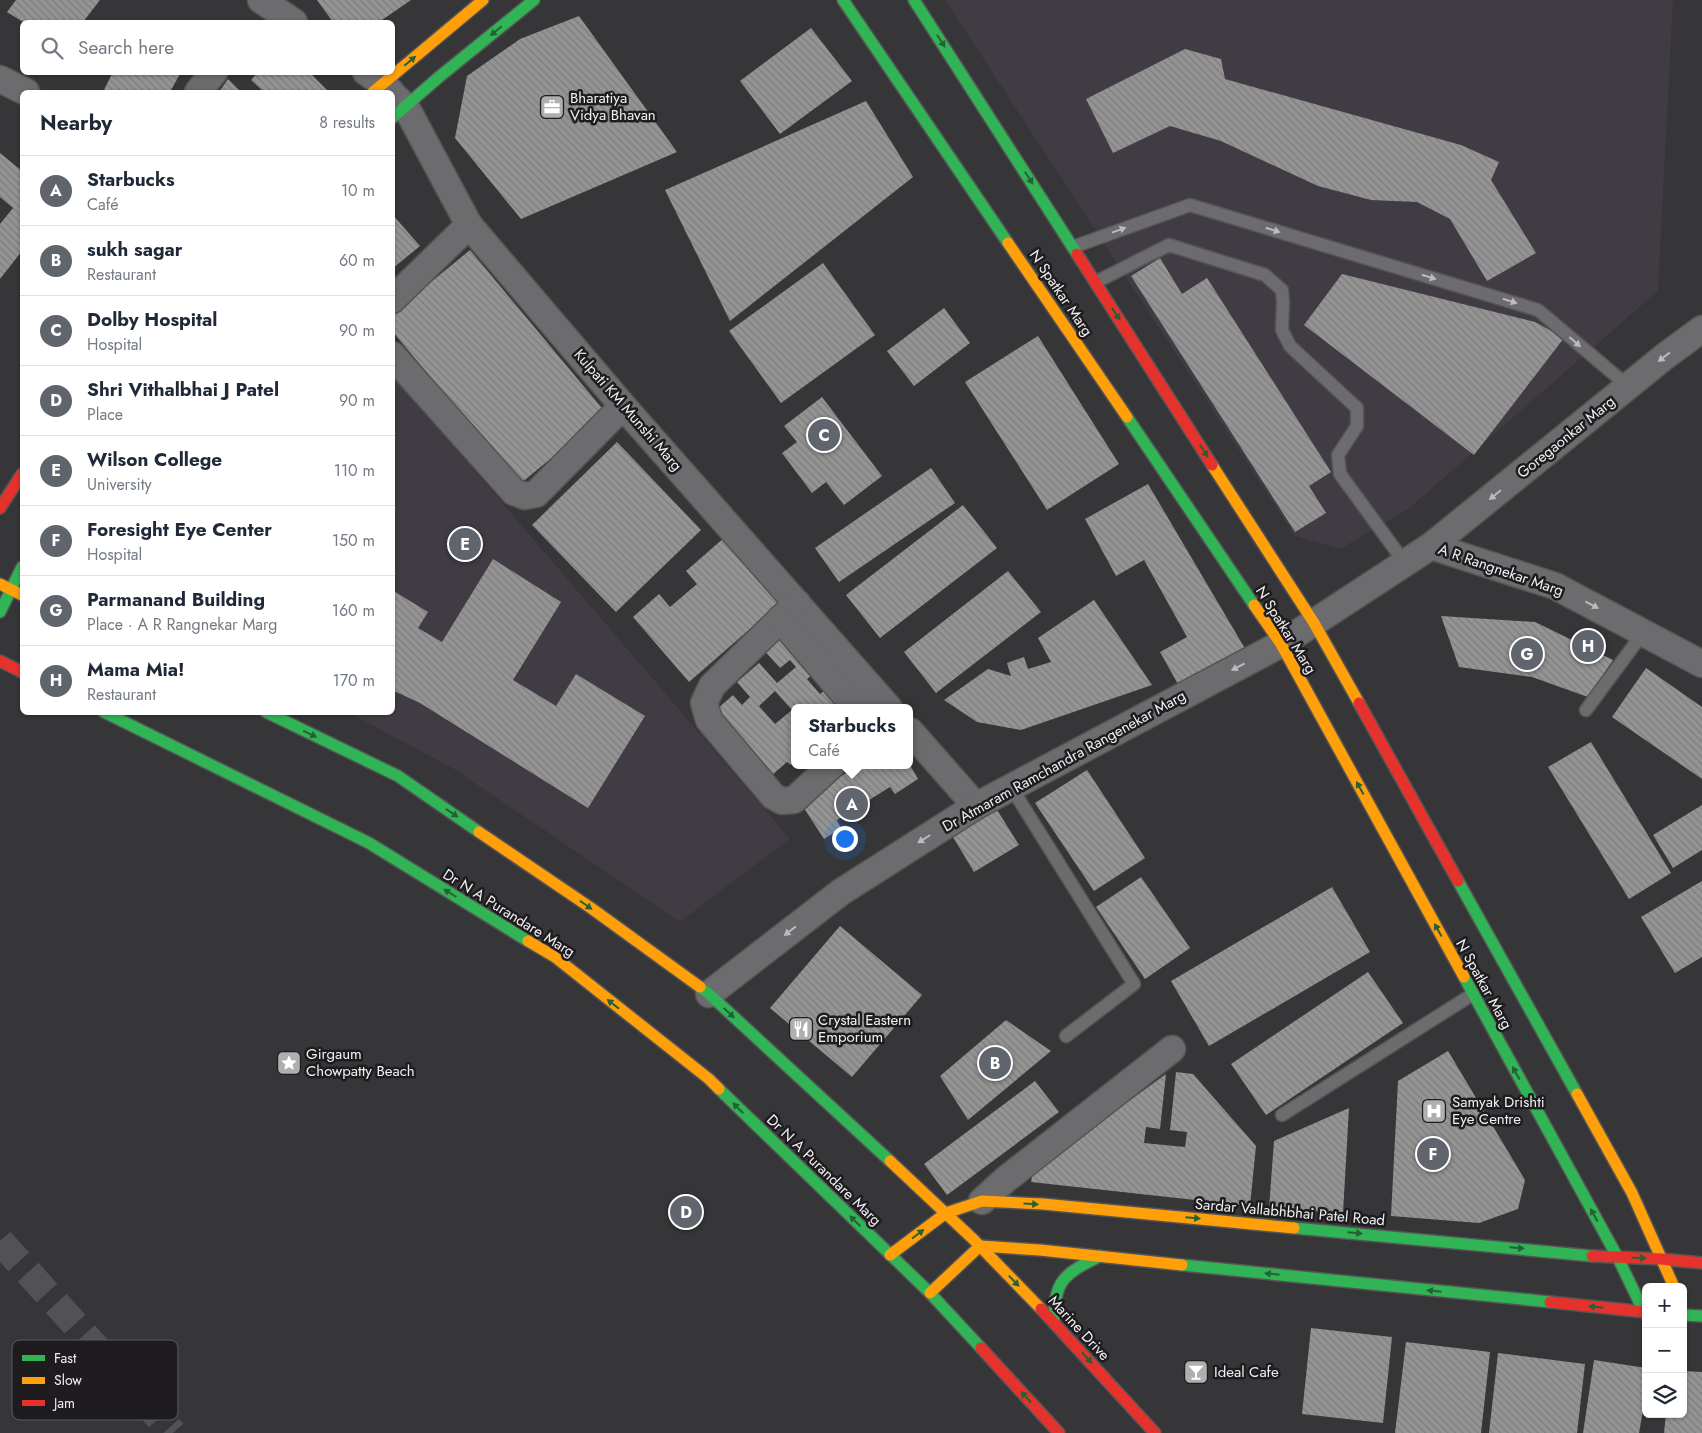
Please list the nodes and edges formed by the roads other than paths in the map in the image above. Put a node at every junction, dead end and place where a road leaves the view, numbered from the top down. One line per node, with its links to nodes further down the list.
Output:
1 (261, 0): 6 (street)
2 (483, 0): 11 (main road, one-way to 2)
3 (534, 0): 12 (main road, one-way to 12)
4 (843, 0): 33 (main road, N Spatkar Marg)
5 (914, 0): 15 (main road, N Spatkar Marg, one-way to 15)
6 (291, 20)
7 (212, 75): 10 (street)
8 (0, 79): 9 (street)
9 (22, 90)
10 (200, 90)
11 (390, 90)
12 (395, 91)
13 (395, 108): 14 (street, Kulpati KM Munshi Marg)
14 (469, 225): 17 (street); 21 (street, Kulpati KM Munshi Marg)
15 (1073, 247): 16 (main road, N Spatkar Marg); 20 (lane, one-way to 20)
16 (1096, 282): 25 (lane); 31 (main road, N Spatkar Marg, one-way to 31)
17 (395, 297)
18 (1702, 329): 20 (street, Goregaonkar Marg, one-way to 20)
19 (395, 358): 21 (street)
20 (1628, 386): 24 (street, Goregaonkar Marg, one-way to 24)
21 (623, 406): 29 (street, Kulpati KM Munshi Marg)
22 (20, 477): 23 (main road)
23 (0, 508)
24 (1432, 546): 25 (street, A R Rangnekar Marg); 32 (street, A R Rangnekar Marg, one-way to 32)
25 (1405, 563): 31 (street, A R Rangnekar Marg)
26 (20, 569): 27 (main road)
27 (5, 586): 28 (main road); 30 (main road)
28 (20, 594)
29 (788, 611): 37 (street); 38 (street, Kulpati KM Munshi Marg); 43 (street)
30 (0, 612)
31 (1314, 623): 33 (street, A R Rangnekar Marg); 57 (main road, N Spatkar Marg)
32 (1643, 633): 35 (street, A R Rangnekar Marg); 39 (lane)
33 (1281, 644): 44 (street, Dr Atmaram Ramchandra Rangenekar Marg, one-way to 44); 47 (main road, N Spatkar Marg, one-way to 33)
34 (0, 661): 36 (main road)
35 (1702, 664)
36 (20, 671)
37 (853, 704)
38 (885, 704)
39 (1586, 710)
40 (110, 715): 54 (main road, Dr N A Purandare Marg, one-way to 40)
41 (272, 715): 46 (main road, one-way to 46)
42 (913, 734): 45 (street)
43 (828, 769)
44 (1011, 787): 45 (street, Dr Atmaram Ramchandra Rangenekar Marg); 48 (lane)
45 (976, 806): 46 (street, Dr Atmaram Ramchandra Rangenekar Marg, one-way to 46)
46 (709, 994): 52 (main road, one-way to 52)
47 (1473, 994): 50 (lane); 56 (main road, N Spatkar Marg, one-way to 47)
48 (1066, 1036)
49 (1172, 1049): 51 (street)
50 (1282, 1115)
51 (982, 1201): 52 (main road, Sardar Vallabhbhai Patel Road); 56 (main road, Sardar Vallabhbhai Patel Road, one-way to 56)
52 (946, 1213): 53 (main road); 54 (main road, Sardar Vallabhbhai Patel Road, one-way to 52)
53 (980, 1246): 55 (main road); 60 (main road); 65 (main road, Marine Drive, one-way to 65)
54 (890, 1255): 60 (main road)
55 (1100, 1256): 62 (main road, one-way to 55); 65 (main road)
56 (1618, 1258): 57 (main road, Sardar Vallabhbhai Patel Road, one-way to 57); 61 (main road, N Spatkar Marg)
57 (1661, 1259): 58 (main road, Sardar Vallabhbhai Patel Road); 59 (main road, N Spatkar Marg)
58 (1702, 1263)
59 (1672, 1283)
60 (930, 1294): 66 (main road, one-way to 60)
61 (1642, 1306)
62 (1642, 1312)
63 (1687, 1314): 64 (main road)
64 (1702, 1316)
65 (1054, 1322): 67 (main road, Marine Drive, one-way to 67)
66 (1059, 1433)
67 (1155, 1433)

